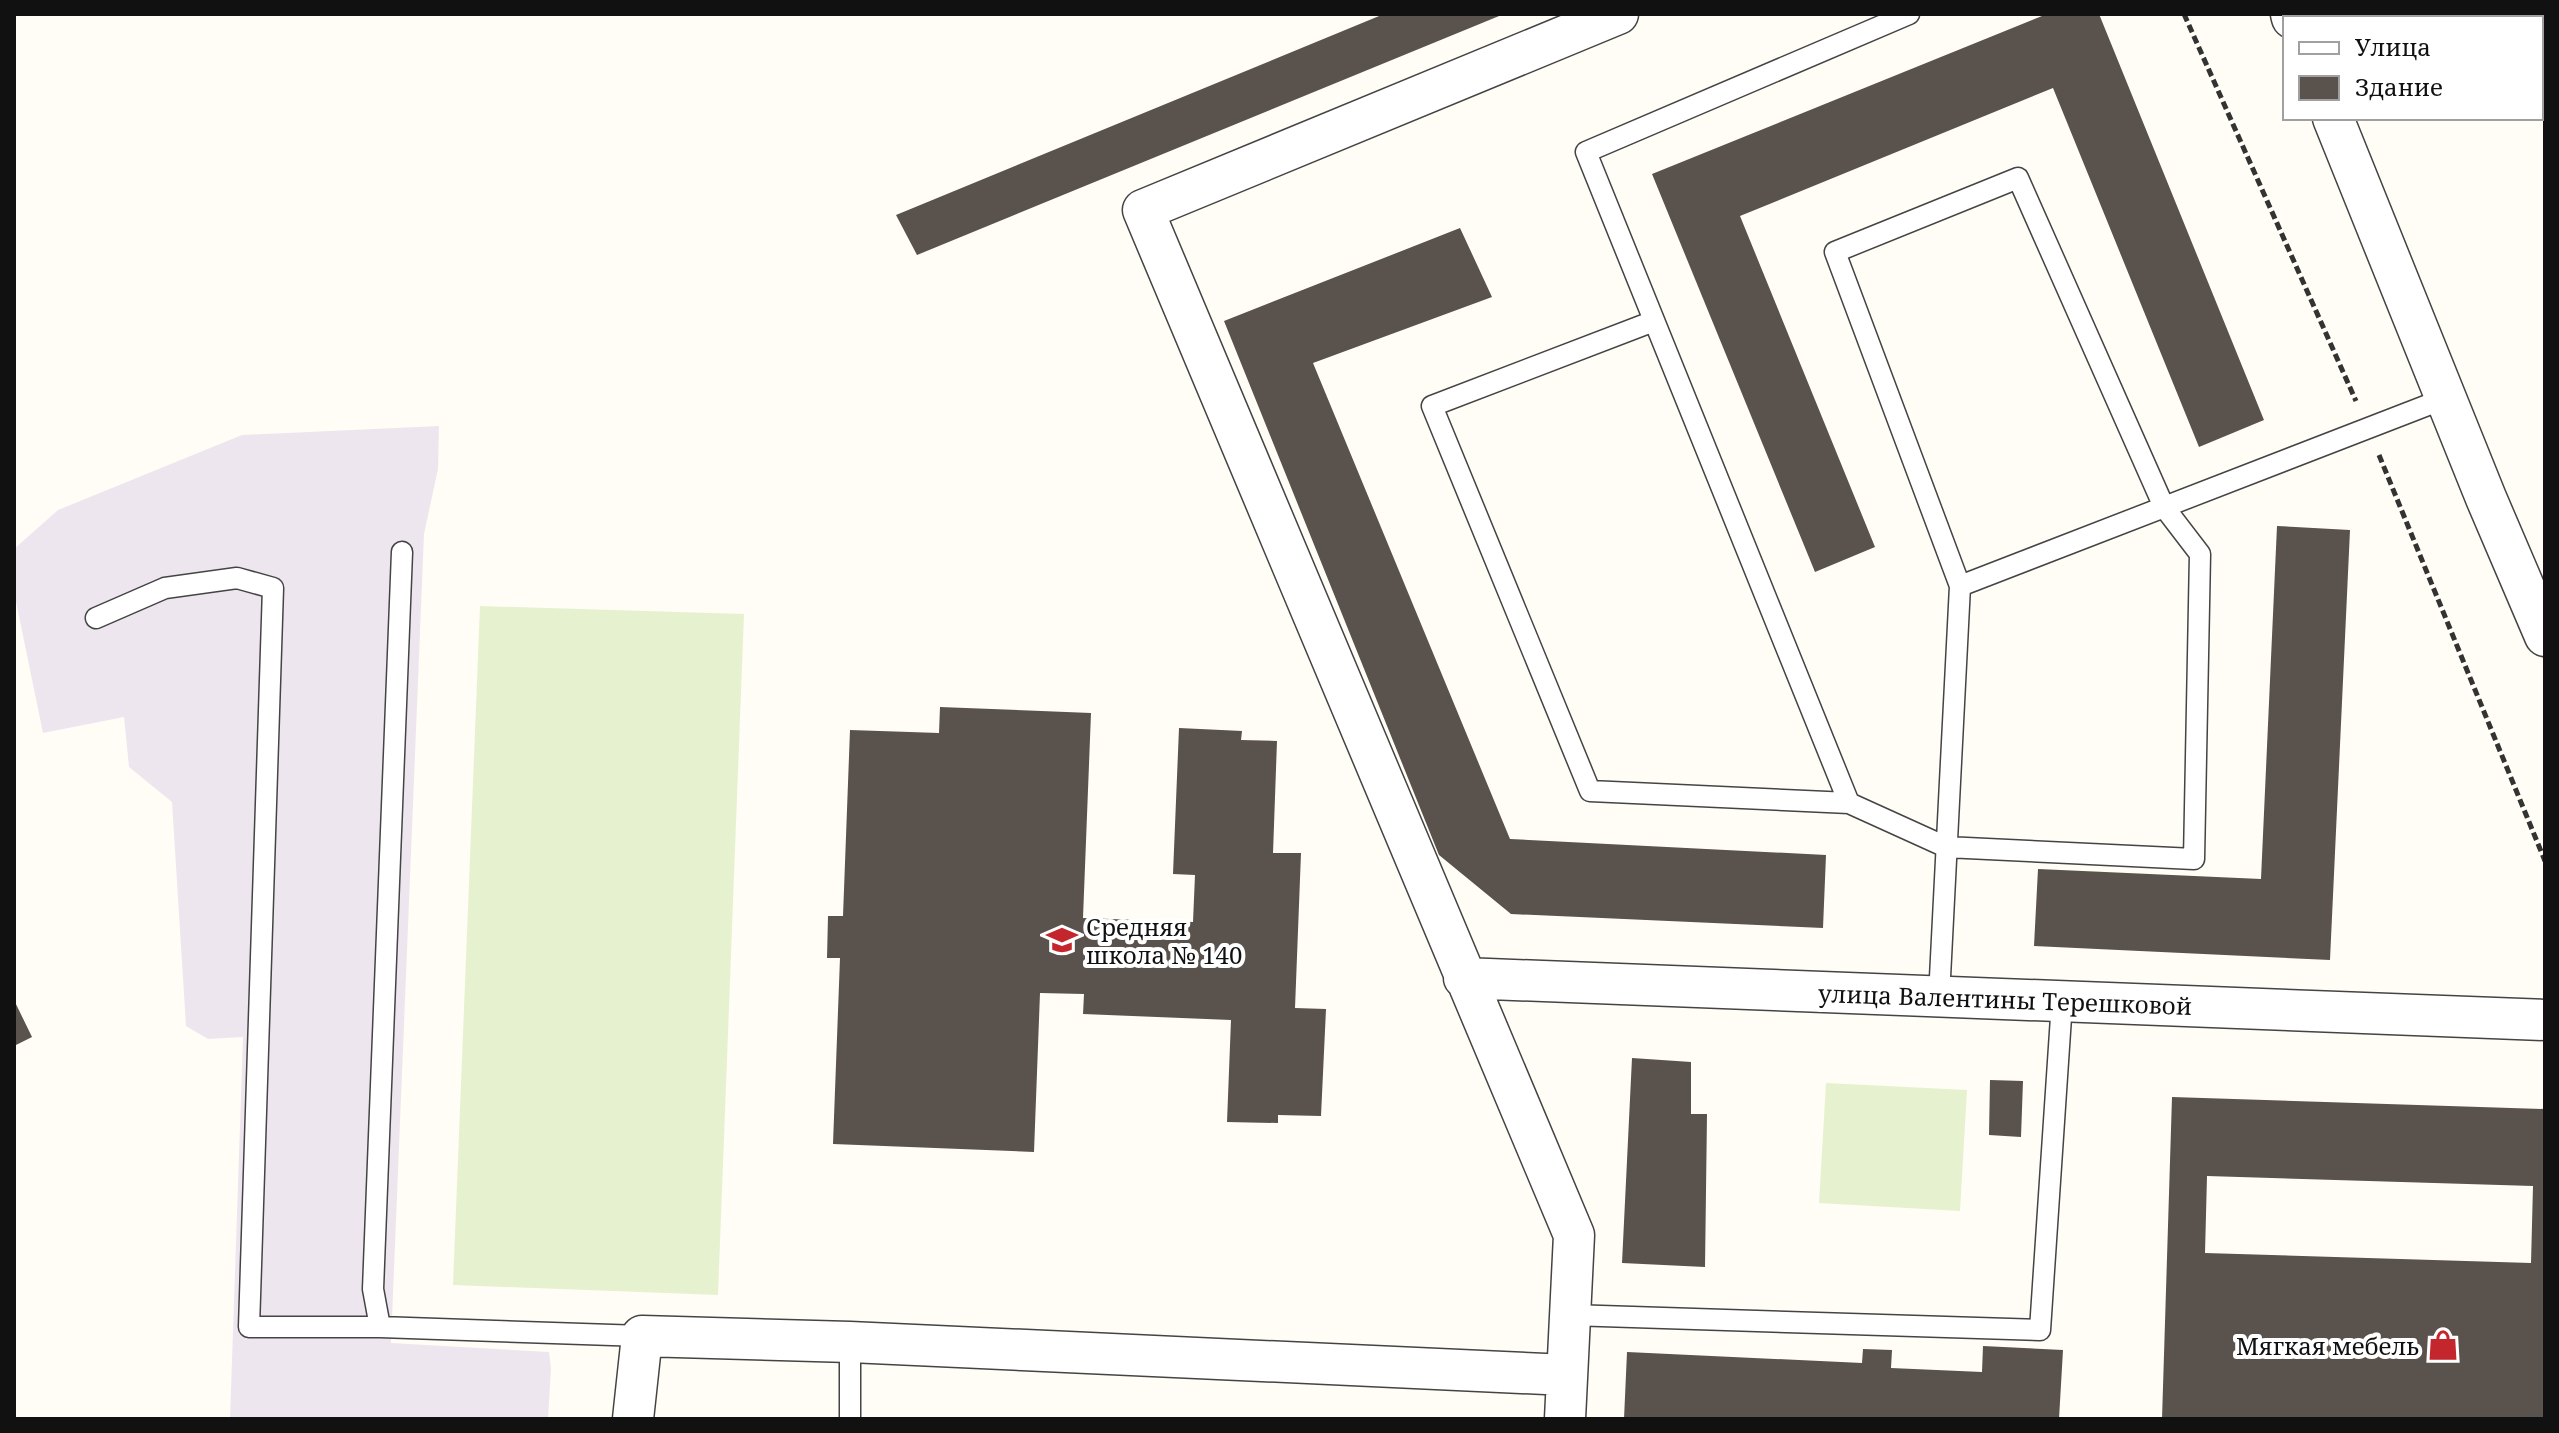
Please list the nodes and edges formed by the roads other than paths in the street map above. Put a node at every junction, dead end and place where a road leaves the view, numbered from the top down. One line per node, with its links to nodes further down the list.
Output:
1 (1618, 14): 13 (street)
2 (1909, 14): 4 (lane)
3 (2334, 120): 5 (street)
4 (1654, 321): 11 (lane); 11 (lane)
5 (2446, 398): 6 (lane); 10 (street)
6 (2164, 507): 8 (lane); 8 (lane); 12 (lane)
7 (402, 552): 18 (lane)
8 (1960, 586): 12 (lane)
9 (96, 618): 18 (lane)
10 (2545, 636)
11 (1849, 803): 12 (lane)
12 (1946, 847): 14 (lane)
13 (1464, 978): 14 (street, улица Валентины Терешковой); 17 (street)
14 (1939, 997): 15 (street, улица Валентины Терешковой)
15 (2062, 1002): 16 (street, улица Валентины Терешковой); 17 (lane)
16 (2545, 1020)
17 (1570, 1315): 21 (street)
18 (380, 1327): 19 (lane)
19 (642, 1336): 20 (street); 22 (street)
20 (850, 1342): 21 (street); 23 (lane)
21 (1567, 1375): 24 (street)
22 (633, 1419)
23 (850, 1419)
24 (1565, 1419)

